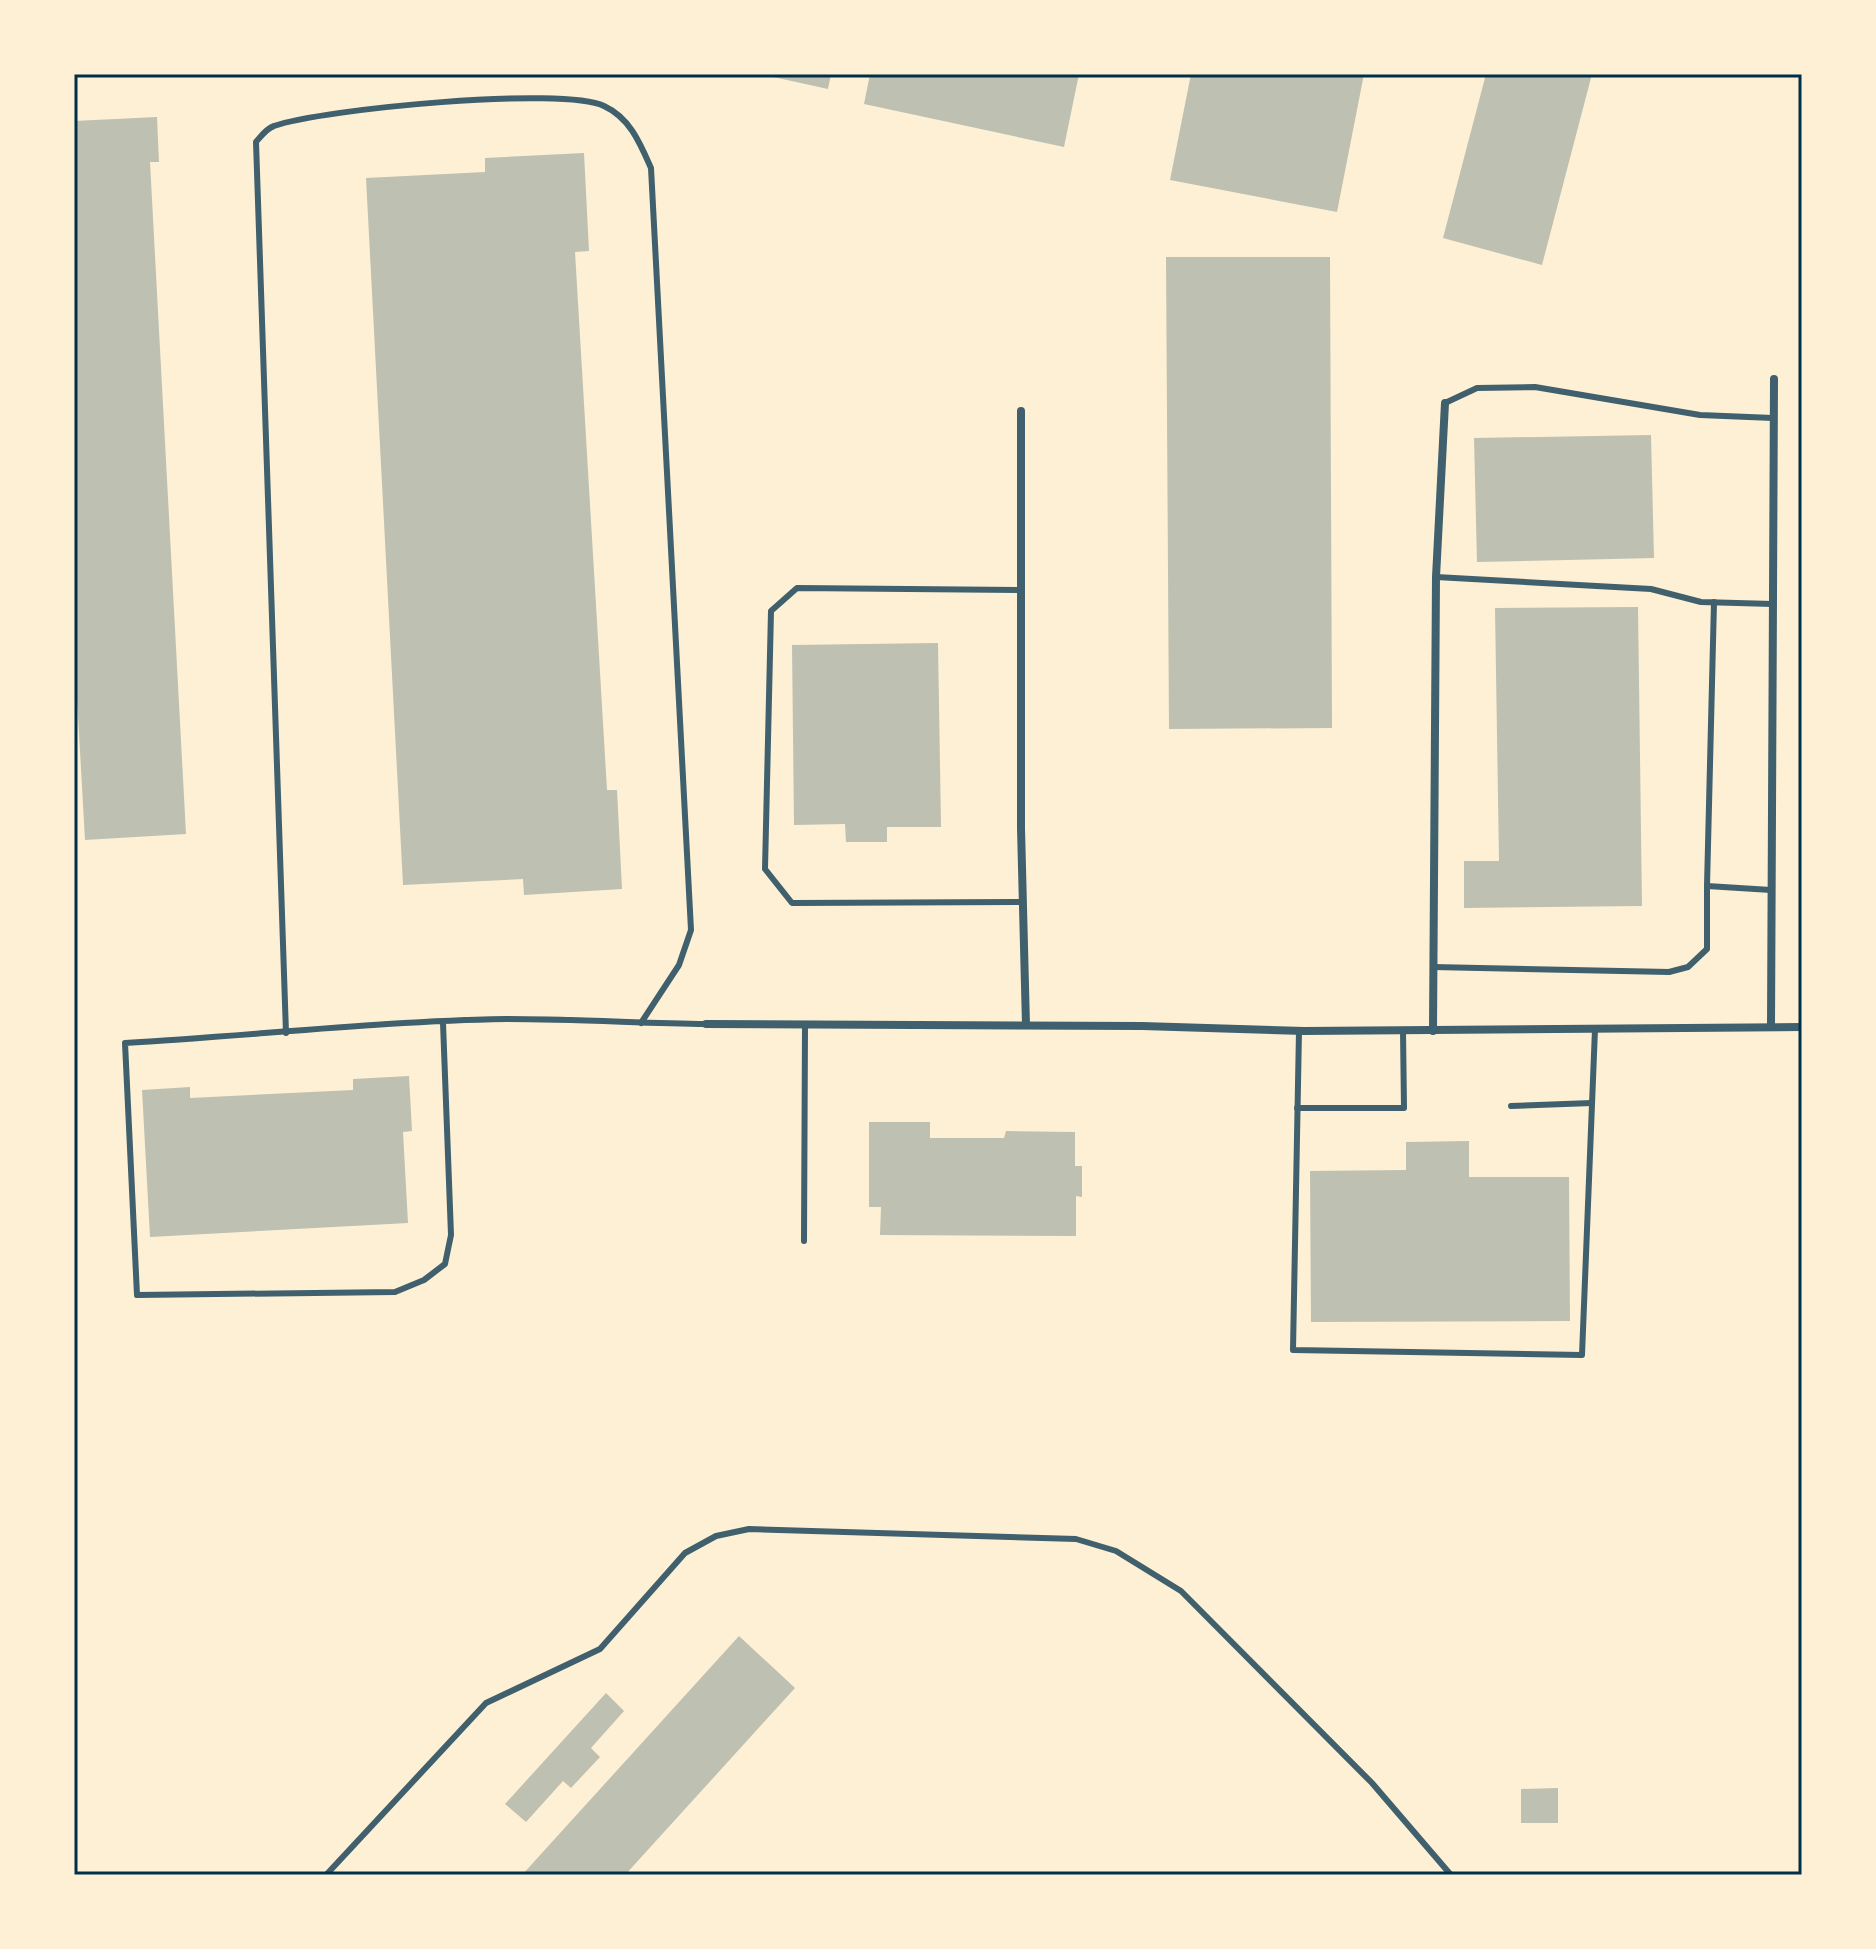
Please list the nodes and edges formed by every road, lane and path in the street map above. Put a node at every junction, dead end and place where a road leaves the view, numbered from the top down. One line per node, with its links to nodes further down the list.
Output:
1 (1774, 379): 4 (street)
2 (1445, 403): 4 (lane); 5 (street)
3 (1021, 411): 6 (street)
4 (1773, 418): 8 (street)
5 (1436, 577): 7 (lane); 12 (street)
6 (1021, 590): 11 (street); 11 (lane)
7 (1714, 602): 8 (lane); 9 (lane)
8 (1773, 604): 10 (street)
9 (1707, 886): 10 (lane); 12 (lane)
10 (1771, 890): 18 (street)
11 (1023, 902): 16 (street)
12 (1433, 967): 23 (street)
13 (443, 1023): 14 (lane); 24 (lane); 24 (lane)
14 (641, 1023): 15 (lane); 24 (lane)
15 (706, 1024): 17 (street)
16 (1026, 1025): 17 (street); 21 (street)
17 (805, 1026): 28 (lane)
18 (1771, 1026): 19 (street); 20 (street)
19 (1802, 1027)
20 (1595, 1029): 23 (street); 25 (lane)
21 (1299, 1031): 22 (street); 27 (lane)
22 (1403, 1031): 23 (street); 27 (lane)
23 (1433, 1031)
24 (286, 1033)
25 (1592, 1103): 26 (lane); 27 (lane)
26 (1511, 1106)
27 (1297, 1108)
28 (804, 1241)
29 (326, 1875): 30 (lane)
30 (1451, 1875)

